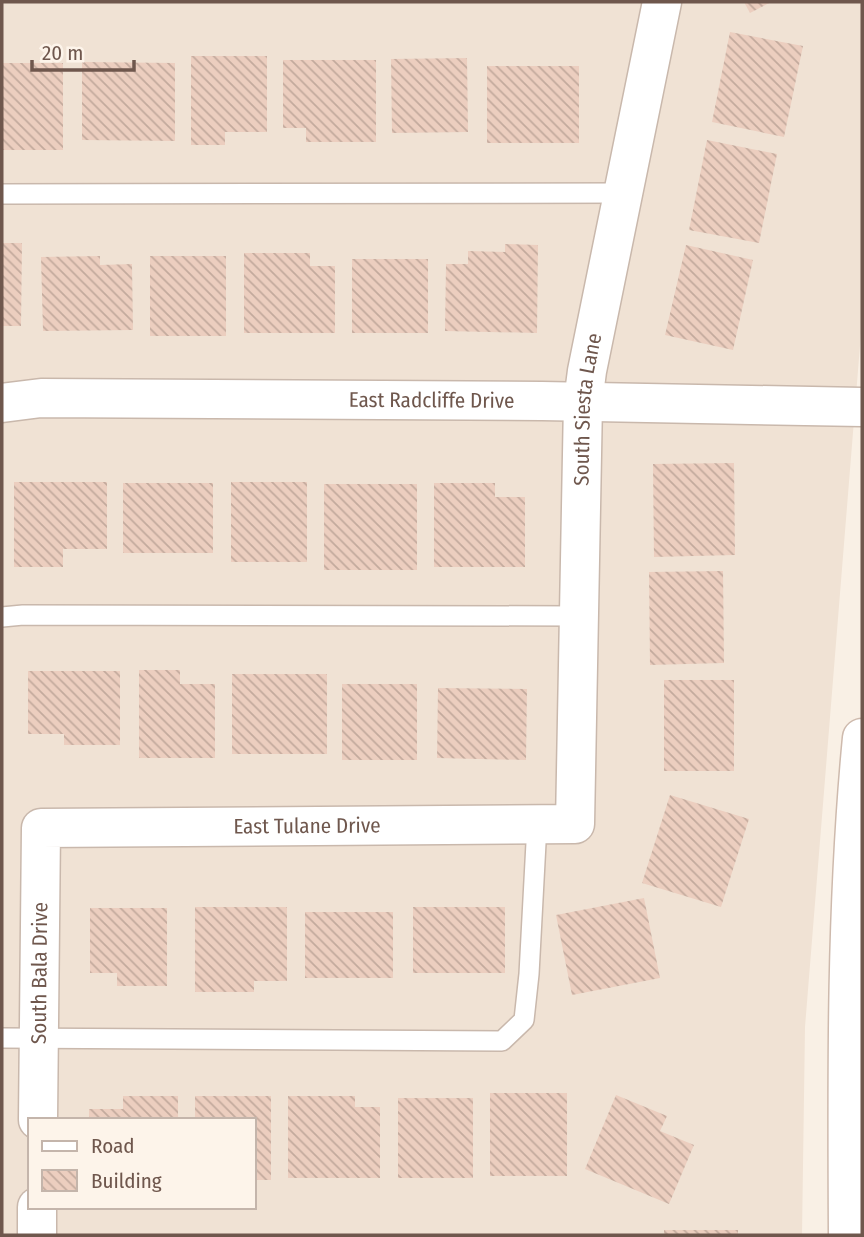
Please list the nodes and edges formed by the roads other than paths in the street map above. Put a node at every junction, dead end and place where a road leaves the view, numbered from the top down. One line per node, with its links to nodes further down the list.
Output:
1 (662, 2): 3 (street, South Siesta Lane)
2 (2, 194): 3 (lane)
3 (624, 194): 5 (street, South Siesta Lane)
4 (2, 402): 5 (street, East Radcliffe Drive)
5 (583, 402): 6 (street, East Radcliffe Drive); 7 (street, South Siesta Lane)
6 (862, 407)
7 (578, 616): 8 (lane); 11 (street, South Siesta Lane)
8 (2, 617)
9 (862, 738): 17 (street)
10 (537, 824): 11 (street, East Tulane Drive); 12 (street, East Tulane Drive); 13 (lane)
11 (575, 824)
12 (41, 828): 13 (street, South Bala Drive)
13 (20, 1039): 14 (street, South Bala Drive)
14 (38, 1118)
15 (37, 1209): 16 (street)
16 (37, 1235)
17 (848, 1235)

